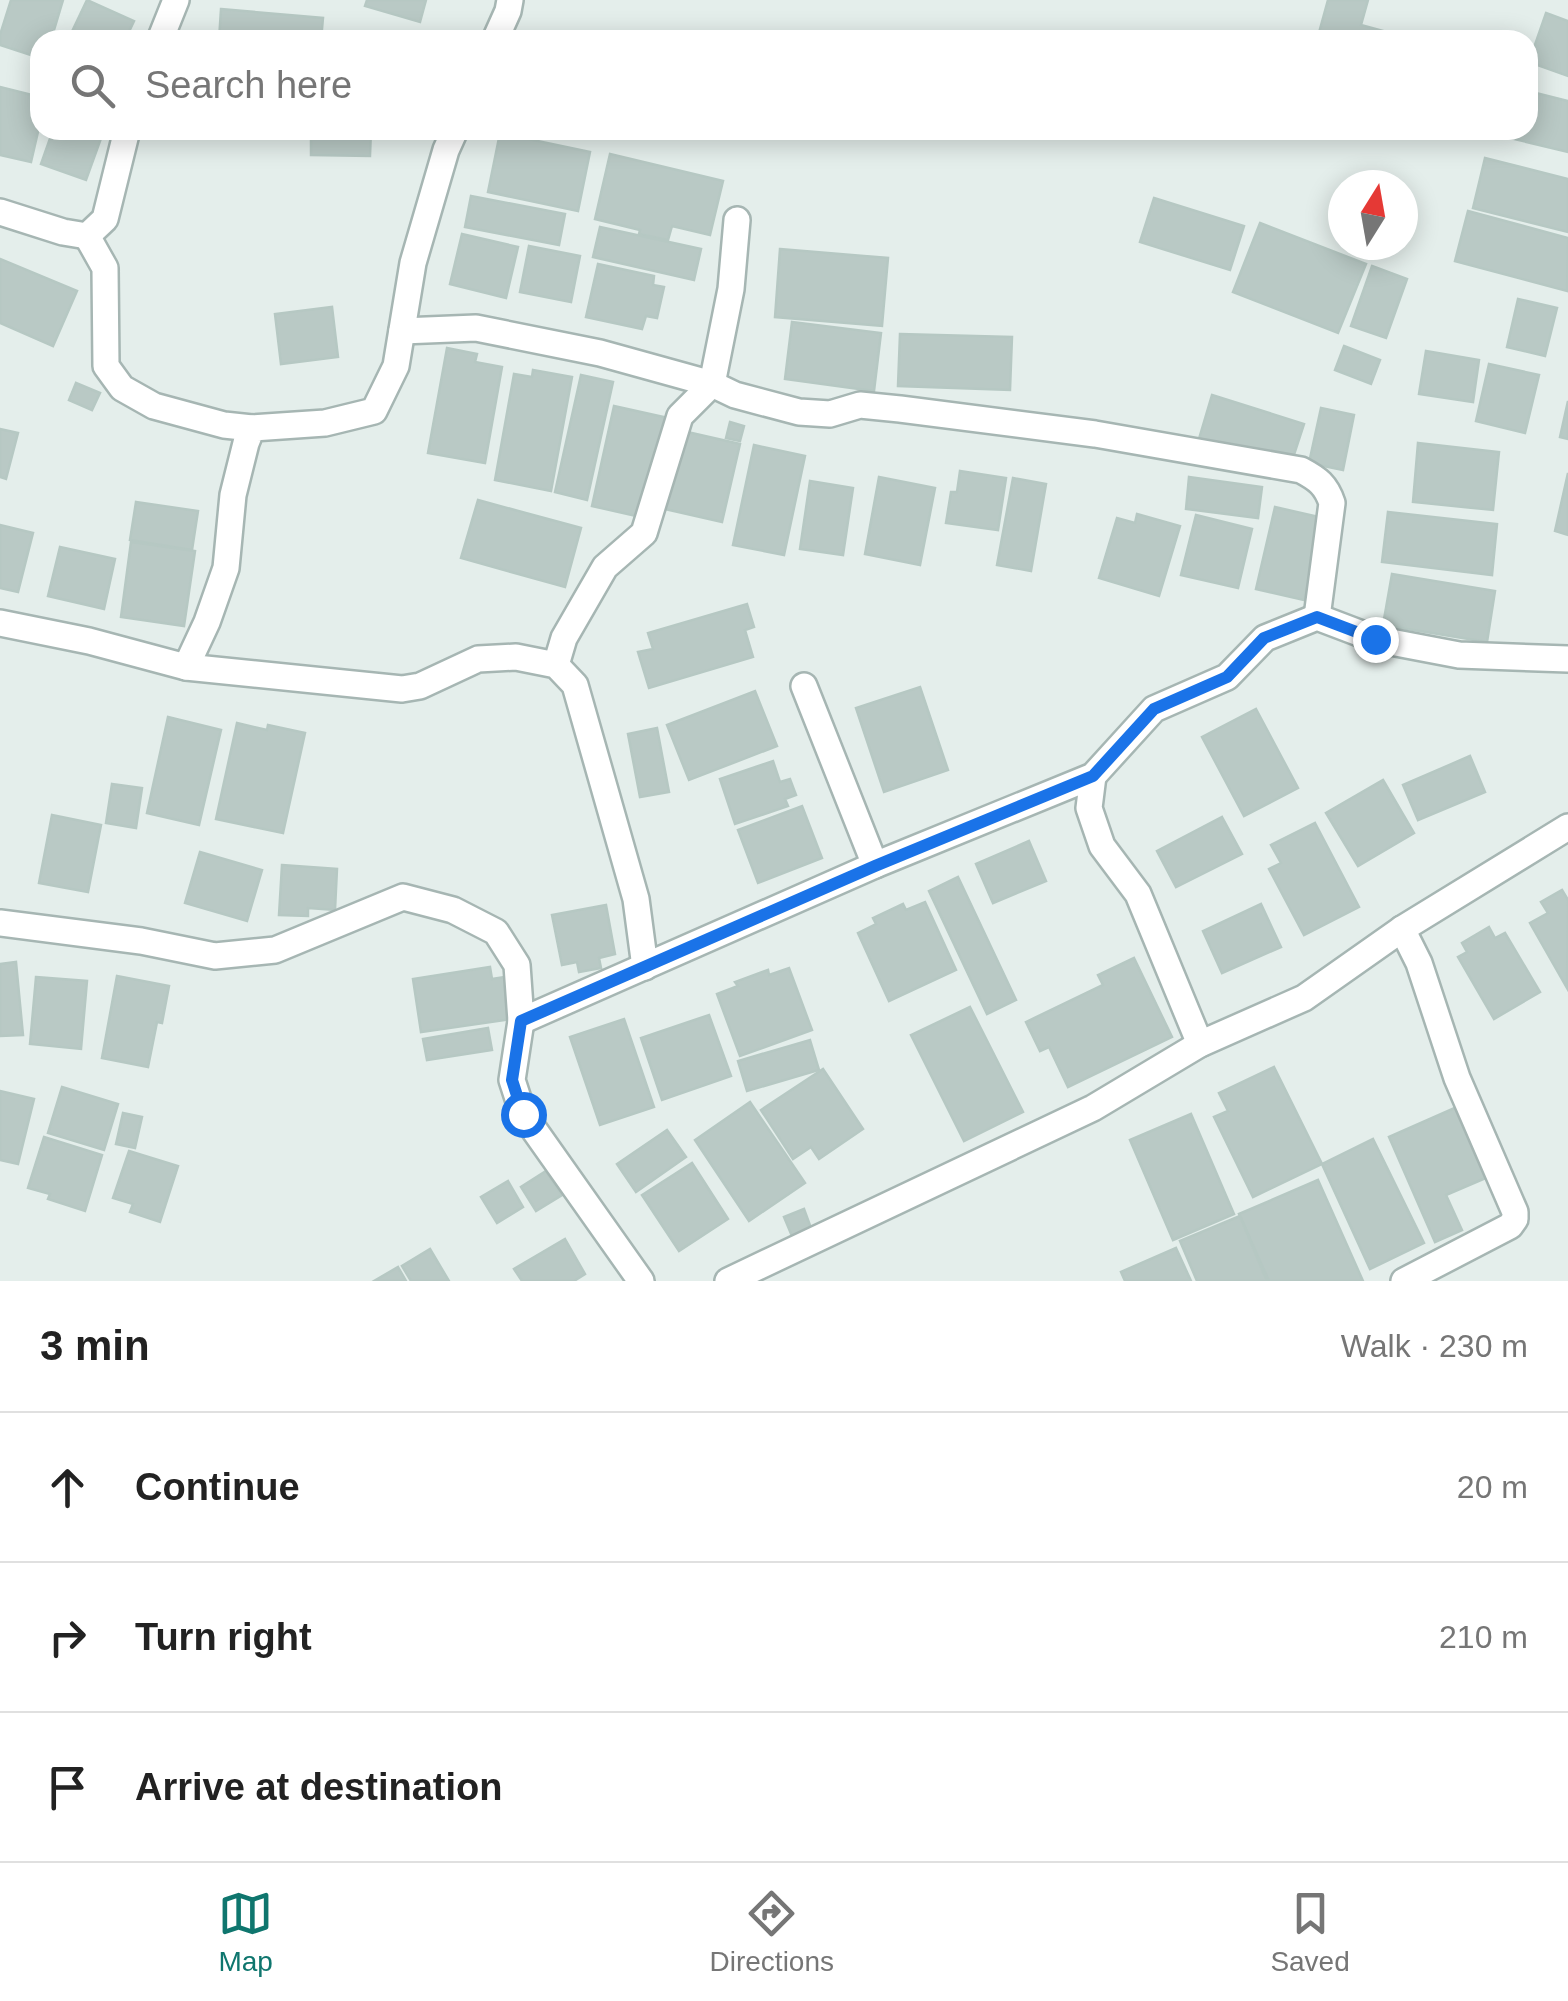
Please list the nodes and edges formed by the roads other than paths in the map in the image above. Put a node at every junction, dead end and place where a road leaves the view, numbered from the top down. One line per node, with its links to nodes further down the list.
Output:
1 (176, 0): 3 (street)
2 (510, 0): 4 (street)
3 (164, 30)
4 (499, 30)
5 (125, 140): 9 (street)
6 (450, 140): 10 (street)
7 (0, 212): 9 (street)
8 (737, 220): 11 (street)
9 (87, 236): 12 (street)
10 (402, 331): 11 (street); 12 (street)
11 (712, 384): 13 (street); 16 (street)
12 (252, 428): 17 (street)
13 (1317, 617): 15 (street); 19 (street)
14 (0, 623): 17 (street)
15 (1568, 659)
16 (556, 664): 17 (street); 24 (street)
17 (186, 667)
18 (804, 686): 21 (street)
19 (1093, 776): 21 (street); 26 (street)
20 (1568, 827): 23 (street)
21 (875, 866): 24 (street)
22 (0, 923): 25 (street)
23 (1402, 929): 26 (street); 29 (street)
24 (644, 967): 25 (street)
25 (521, 1021): 27 (street)
26 (1200, 1044): 28 (street)
27 (641, 1281)
28 (728, 1281)
29 (1404, 1281)

